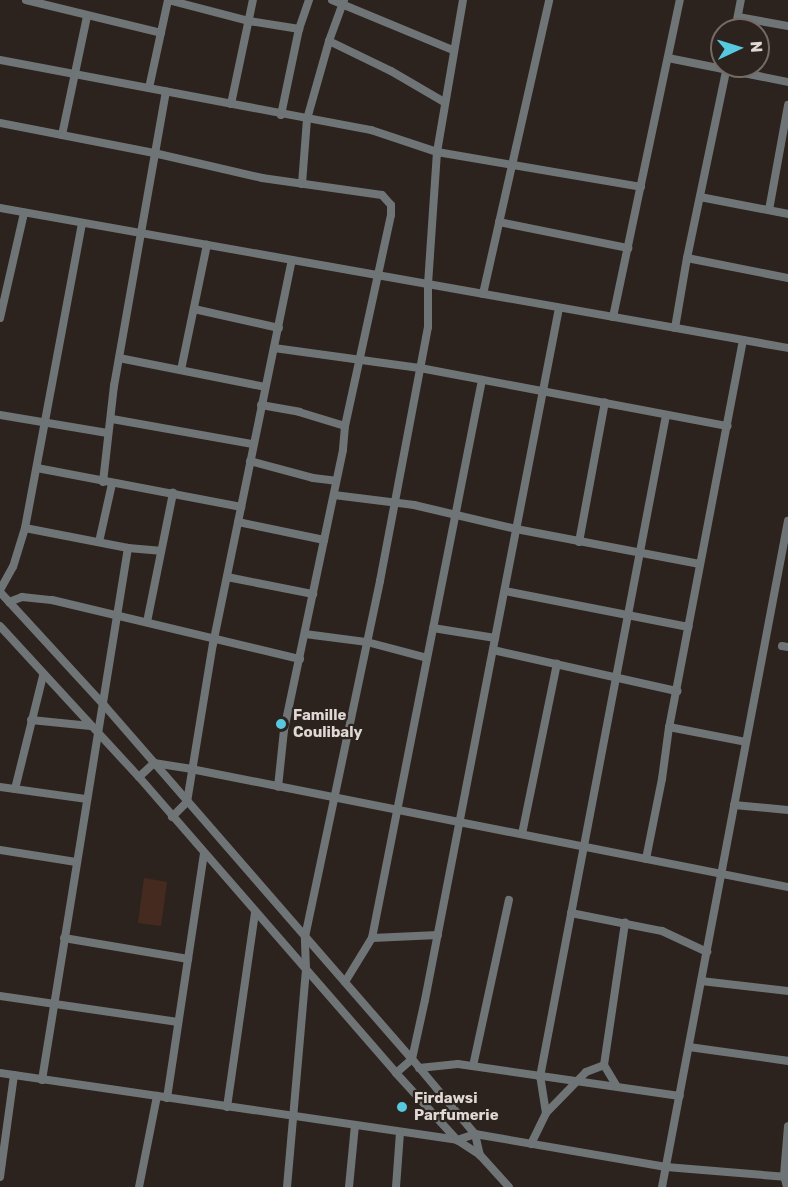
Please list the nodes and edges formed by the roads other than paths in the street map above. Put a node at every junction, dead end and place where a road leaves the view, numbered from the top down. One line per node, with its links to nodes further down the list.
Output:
1 (26, 0): 12 (street)
2 (168, 0): 11 (street); 17 (street)
3 (253, 0): 14 (street)
4 (309, 0): 16 (street)
5 (332, 0): 10 (street)
6 (463, 0): 19 (street)
7 (549, 0): 38 (street)
8 (680, 0): 20 (street)
9 (741, 0): 13 (street)
10 (344, 2): 18 (street); 19 (street)
11 (203, 4): 14 (street)
12 (87, 16): 17 (street); 23 (street)
13 (738, 17): 15 (street)
14 (249, 21): 16 (street); 30 (street)
15 (788, 26)
16 (299, 29): 32 (street)
17 (161, 33): 27 (street)
18 (329, 41): 29 (street); 33 (street)
19 (453, 50): 29 (street)
20 (668, 58): 22 (street); 40 (street)
21 (0, 60): 23 (street)
22 (710, 65)
23 (74, 73): 27 (street); 35 (street)
24 (724, 78): 41 (street)
25 (770, 78): 26 (street)
26 (788, 82)
27 (149, 88): 28 (street)
28 (166, 92): 30 (street); 37 (street)
29 (444, 102): 36 (street)
30 (231, 104): 32 (street)
31 (788, 105): 43 (street)
32 (281, 115): 33 (street)
33 (307, 119): 36 (street); 39 (street)
34 (0, 123): 35 (street)
35 (62, 135): 37 (street)
36 (437, 152): 38 (street); 55 (street)
37 (154, 153): 39 (street); 48 (street)
38 (513, 164): 40 (street); 46 (street)
39 (302, 184): 53 (street)
40 (640, 187): 50 (street)
41 (700, 197): 43 (street); 51 (street)
42 (0, 208): 44 (street)
43 (769, 210): 45 (street)
44 (24, 213): 47 (street); 60 (street)
45 (788, 214)
46 (499, 222): 50 (street); 56 (street)
47 (82, 223): 48 (street); 78 (street)
48 (141, 233): 49 (street); 66 (street)
49 (207, 245): 52 (street); 58 (street)
50 (628, 248): 59 (street)
51 (687, 258): 54 (street); 62 (street)
52 (292, 260): 53 (street); 61 (street)
53 (377, 275): 55 (street); 67 (street)
54 (788, 278)
55 (428, 284): 56 (street); 68 (street)
56 (483, 294): 57 (street)
57 (559, 308): 59 (street); 72 (street)
58 (194, 309): 61 (street); 69 (street)
59 (613, 317): 62 (street)
60 (0, 318)
61 (279, 328): 64 (street)
62 (675, 328): 63 (street)
63 (742, 340): 65 (street); 80 (street)
64 (274, 348): 67 (street); 71 (street)
65 (788, 348)
66 (119, 358): 69 (street); 77 (street)
67 (361, 359): 68 (street); 79 (street)
68 (420, 368): 70 (street); 89 (street)
69 (181, 370): 71 (street)
70 (483, 380): 72 (street); 91 (street)
71 (265, 387): 74 (street)
72 (543, 392): 73 (street); 95 (street)
73 (605, 402): 76 (street); 98 (street)
74 (261, 405): 79 (street); 82 (street)
75 (0, 415): 78 (street)
76 (666, 415): 80 (street); 101 (street)
77 (112, 419): 81 (street); 82 (street)
78 (44, 424): 81 (street); 84 (street)
79 (345, 426): 85 (street)
80 (728, 426): 102 (street)
81 (107, 433): 86 (street)
82 (254, 444): 83 (street)
83 (250, 461): 85 (street); 90 (street)
84 (37, 468): 86 (street); 94 (street)
85 (336, 481): 88 (street)
86 (107, 483): 87 (street); 97 (street)
87 (173, 494): 90 (street); 100 (street)
88 (334, 495): 89 (street); 96 (street)
89 (395, 504): 91 (street); 119 (street)
90 (241, 507): 92 (street)
91 (455, 516): 95 (street); 115 (street)
92 (238, 522): 96 (street); 103 (street)
93 (788, 522): 104 (street)
94 (25, 528): 97 (street); 106 (street)
95 (516, 529): 98 (street); 107 (street)
96 (324, 540): 108 (street)
97 (99, 542): 99 (street)
98 (579, 542): 101 (street)
99 (128, 548): 100 (street); 111 (street)
100 (160, 551): 112 (street)
101 (640, 554): 102 (street); 110 (street)
102 (700, 564): 114 (street)
103 (226, 578): 108 (street); 117 (street)
104 (777, 580): 105 (street); 131 (street)
105 (788, 583)
106 (0, 591): 109 (street)
107 (505, 591): 110 (street); 118 (street)
108 (313, 594): 116 (street)
109 (9, 602): 111 (street); 127 (street)
110 (628, 615): 114 (street); 125 (street)
111 (118, 616): 112 (street); 127 (street)
112 (147, 622): 117 (street)
113 (0, 626): 124 (street)
114 (689, 627): 126 (street)
115 (433, 628): 118 (street); 121 (street)
116 (305, 634): 119 (street); 122 (street)
117 (215, 638): 122 (street); 133 (street)
118 (495, 638): 120 (street)
119 (367, 642): 121 (street); 138 (street)
120 (493, 650): 123 (street); 145 (street)
121 (427, 658): 142 (street)
122 (300, 659): 136 (street)
123 (557, 664): 125 (street); 146 (street)
124 (43, 676): 128 (street); 130 (street)
125 (616, 677): 126 (street); 147 (street)
126 (677, 691): 129 (street)
127 (104, 705): 130 (street); 132 (street)
128 (31, 720): 130 (street); 137 (street)
129 (669, 727): 131 (street); 150 (street)
130 (94, 729): 134 (street); 139 (street)
131 (746, 742): 141 (street)
132 (154, 763): 133 (street); 134 (street); 140 (street)
133 (192, 770): 136 (street); 140 (street)
134 (139, 777): 144 (street)
135 (0, 787): 137 (street)
136 (278, 787): 138 (street)
137 (15, 789): 139 (street)
138 (335, 797): 142 (street); 159 (street)
139 (87, 799): 151 (street)
140 (187, 802): 144 (street); 159 (street)
141 (734, 806): 143 (street); 152 (street)
142 (397, 810): 145 (street); 161 (street)
143 (788, 810)
144 (172, 817): 149 (street)
145 (459, 822): 146 (street); 158 (street)
146 (522, 834): 147 (street)
147 (584, 846): 150 (street); 156 (street)
148 (0, 850): 151 (street)
149 (204, 853): 155 (street); 163 (street)
150 (646, 858): 152 (street)
151 (76, 862): 160 (street)
152 (722, 873): 153 (street); 162 (street)
153 (788, 886)
154 (510, 900): 175 (street)
155 (255, 912): 164 (street); 187 (street)
156 (571, 913): 157 (street); 180 (street)
157 (625, 923): 162 (street); 174 (street)
158 (438, 935): 161 (street); 172 (street)
159 (305, 937): 164 (street); 166 (street)
160 (64, 938): 163 (street); 169 (street)
161 (372, 938): 166 (street)
162 (707, 952): 165 (street)
163 (188, 959): 170 (street)
164 (306, 970): 178 (street); 189 (street)
165 (701, 981): 167 (street); 171 (street)
166 (345, 982): 172 (street)
167 (788, 991)
168 (0, 996): 169 (street)
169 (53, 1005): 170 (street); 181 (street)
170 (178, 1022): 186 (street)
171 (689, 1047): 173 (street); 185 (street)
172 (412, 1059): 176 (street); 178 (street)
173 (788, 1061)
174 (604, 1065): 182 (street); 183 (street)
175 (473, 1066): 176 (street); 180 (street)
176 (419, 1068): 193 (street)
177 (0, 1073): 179 (street)
178 (396, 1073): 194 (street)
179 (14, 1075): 181 (street); 199 (street)
180 (540, 1077): 182 (street); 188 (street)
181 (42, 1080): 184 (street)
182 (576, 1081): 183 (street); 188 (street)
183 (616, 1085): 185 (street)
184 (157, 1096): 186 (street); 201 (street)
185 (680, 1096): 197 (street)
186 (167, 1098): 187 (street)
187 (227, 1107): 189 (street)
188 (546, 1113): 195 (street)
189 (295, 1117): 190 (street); 202 (street)
190 (355, 1125): 192 (street); 203 (street)
191 (788, 1126): 198 (street)
192 (400, 1132): 194 (street); 204 (street)
193 (475, 1134): 194 (street); 195 (street); 196 (street)
194 (457, 1140): 196 (street)
195 (531, 1144): 197 (street)
196 (480, 1155): 200 (street)
197 (666, 1167): 198 (street); 205 (street)
198 (786, 1176): 206 (street)
199 (0, 1177)
200 (504, 1185)
201 (139, 1187)
202 (287, 1187)
203 (349, 1187)
204 (396, 1187)
205 (662, 1187)
206 (787, 1187)

